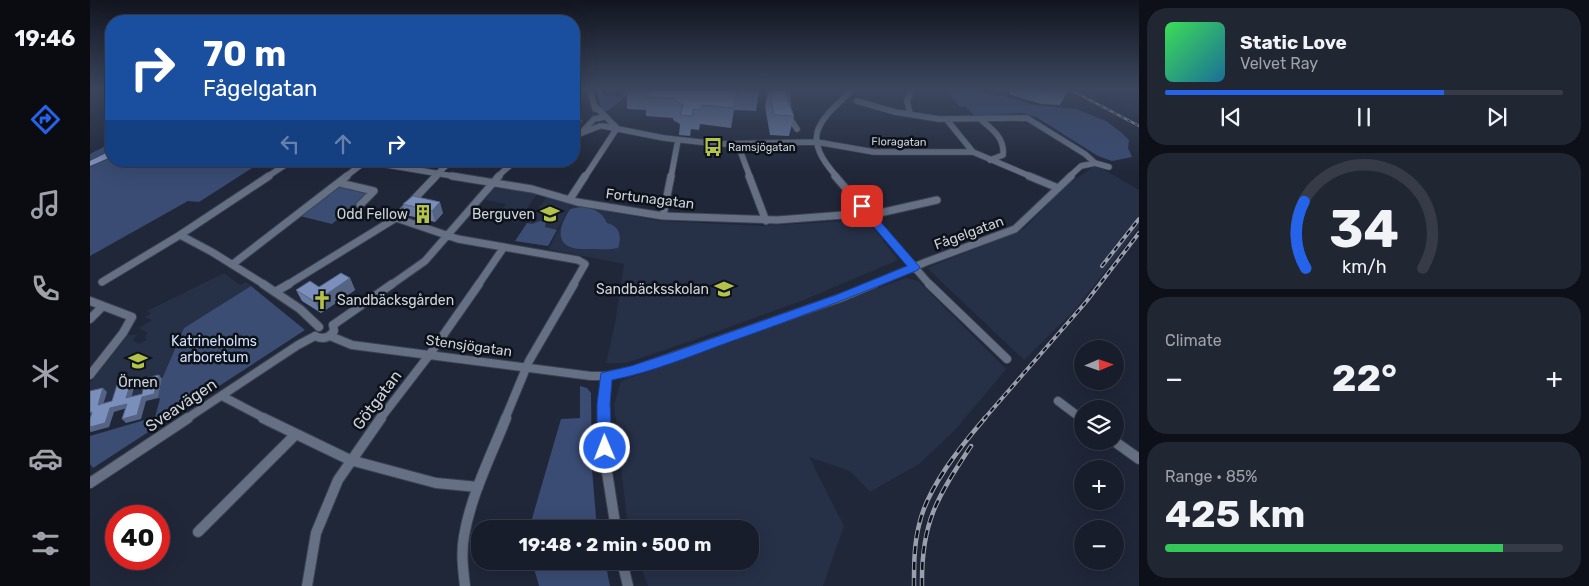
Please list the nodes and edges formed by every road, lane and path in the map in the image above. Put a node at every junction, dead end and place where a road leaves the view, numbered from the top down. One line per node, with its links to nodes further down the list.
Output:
1 (789, 117): 11 (street)
2 (825, 117): 14 (street)
3 (927, 117): 7 (street)
4 (604, 118): 6 (street); 8 (street, Floragatan)
5 (980, 118): 7 (street); 18 (street); 19 (street)
6 (594, 120): 9 (street, Floragatan); 12 (street)
7 (947, 120): 16 (street)
8 (610, 122): 9 (street); 10 (street, Floragatan)
9 (602, 126): 10 (street, Floragatan); 12 (street)
10 (617, 128): 13 (street, Floragatan); 31 (street)
11 (797, 129)
12 (581, 133)
13 (678, 140): 15 (street, Floragatan); 35 (street)
14 (817, 142): 15 (street, Floragatan); 16 (street, Floragatan); 34 (street)
15 (738, 145): 37 (street)
16 (973, 152): 18 (street)
17 (105, 157): 20 (main road)
18 (990, 160): 30 (street)
19 (1095, 163): 21 (street); 30 (street, Fågelgatan)
20 (90, 164)
21 (1109, 166)
22 (282, 167): 38 (street)
23 (358, 167): 29 (street)
24 (399, 167): 27 (street, Fortunagatan)
25 (444, 167): 27 (street)
26 (508, 167): 28 (street)
27 (438, 174): 28 (street, Fortunagatan); 36 (street)
28 (492, 182): 31 (street, Fortunagatan); 39 (street)
29 (340, 183): 33 (street); 41 (street)
30 (1058, 188): 42 (street, Fågelgatan)
31 (570, 199): 35 (street, Fortunagatan)
32 (937, 200): 34 (street, Fortunagatan)
33 (360, 205)
34 (868, 214): 37 (street, Fortunagatan); 42 (street)
35 (663, 216): 37 (street, Fortunagatan)
36 (396, 218): 39 (street); 44 (street)
37 (766, 221)
38 (180, 235): 41 (street); 43 (street)
39 (448, 236): 40 (street); 48 (street)
40 (504, 247): 52 (street, Götgatan); 54 (street)
41 (233, 264): 44 (street)
42 (914, 267): 53 (street); 56 (street, Fågelgatan)
43 (102, 282)
44 (275, 292): 49 (street)
45 (90, 301): 46 (street)
46 (103, 306): 47 (street); 55 (street)
47 (90, 319)
48 (333, 325): 49 (street); 51 (street)
49 (319, 327): 50 (street)
50 (315, 336): 51 (street); 57 (street, Sveavägen)
51 (330, 336): 52 (street, Stensjögatan)
52 (430, 354): 54 (street, Stensjögatan); 62 (street, Götgatan)
53 (1007, 359)
54 (526, 368): 56 (street, Stensjögatan); 65 (street)
55 (90, 375)
56 (606, 376): 66 (street)
57 (222, 396): 60 (street); 64 (street, Sveavägen)
58 (1058, 401): 59 (street)
59 (1074, 413)
60 (295, 435): 62 (street); 67 (street)
61 (1124, 449): 63 (street)
62 (350, 460): 65 (street); 69 (street, Götgatan)
63 (1139, 460)
64 (90, 483)
65 (478, 487): 70 (street)
66 (615, 520)
67 (198, 532)
68 (624, 570): 71 (street)
69 (307, 586)
70 (465, 586)
71 (628, 586)

